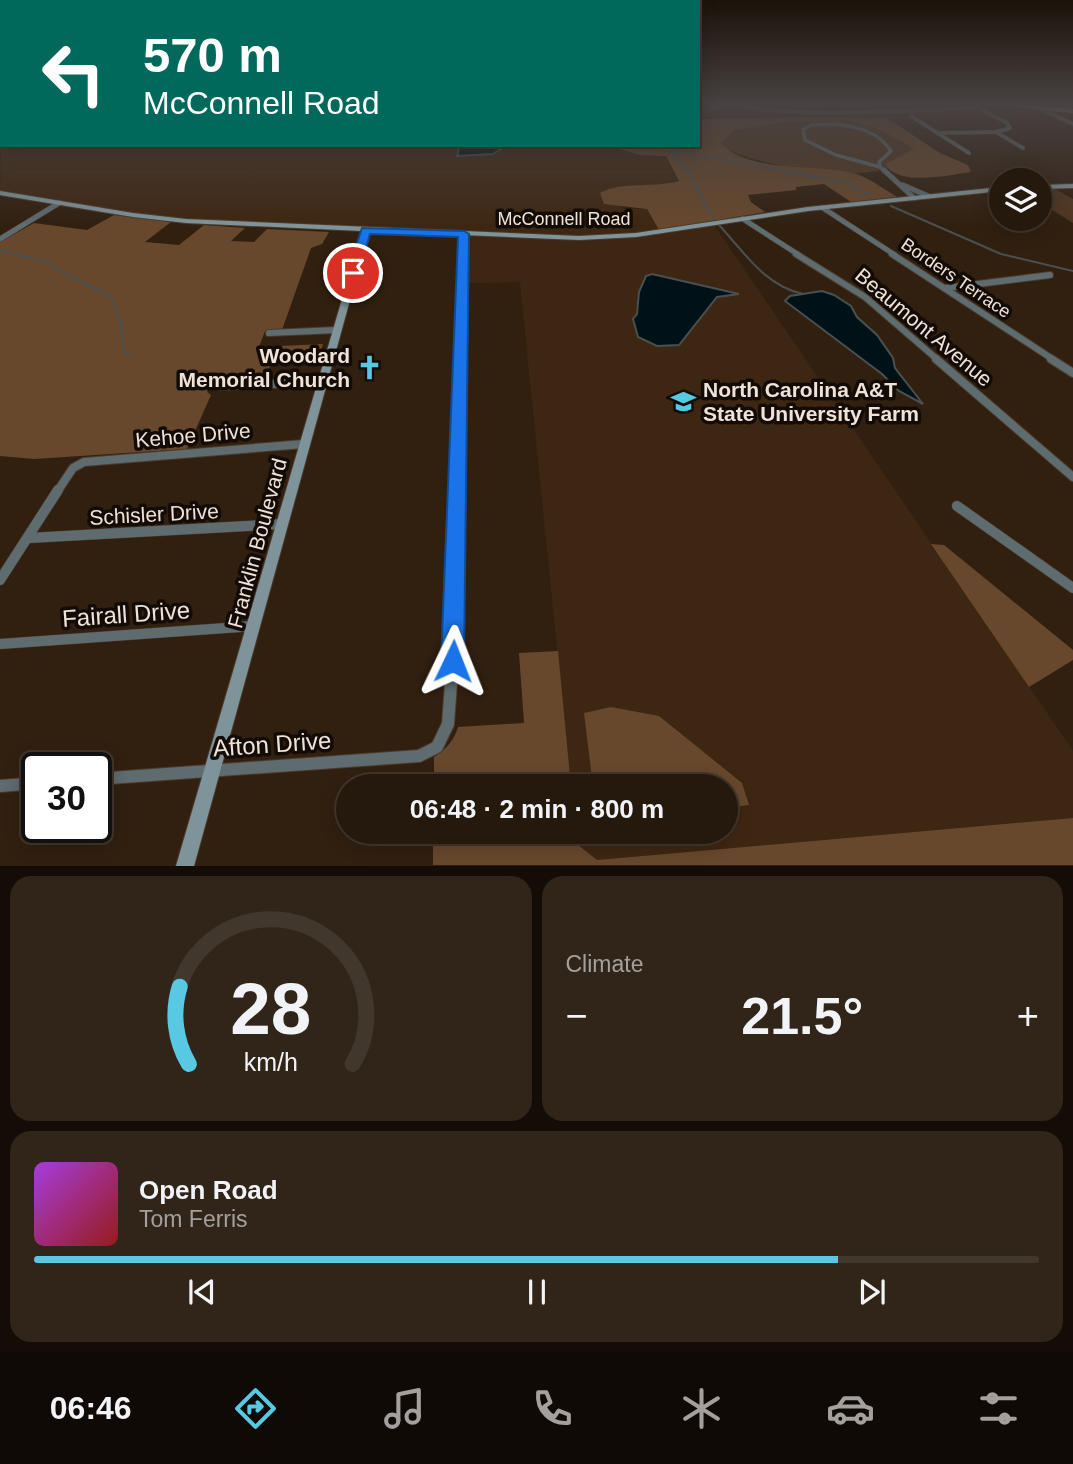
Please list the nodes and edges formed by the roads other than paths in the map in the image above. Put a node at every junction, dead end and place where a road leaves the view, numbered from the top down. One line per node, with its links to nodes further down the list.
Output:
1 (813, 145): 7 (street)
2 (887, 145): 7 (street)
3 (957, 145): 6 (street)
4 (1019, 145): 5 (street)
5 (1023, 148)
6 (969, 153)
7 (880, 167): 8 (street)
8 (900, 184): 14 (street); 16 (street)
9 (1052, 186): 10 (street)
10 (1057, 186): 11 (street); 15 (street)
11 (1073, 186)
12 (989, 190): 14 (street, McConnell Road)
13 (0, 193): 17 (street, McConnell Road)
14 (928, 196): 16 (street, McConnell Road)
15 (1073, 196)
16 (914, 198): 18 (street, McConnell Road)
17 (59, 203): 20 (street, McConnell Road); 22 (street)
18 (823, 208): 19 (street, McConnell Road); 24 (street, Borders Terrace)
19 (743, 219): 21 (street, McConnell Road); 31 (street, Beaumont Avenue)
20 (366, 230): 21 (street, McConnell Road); 25 (street, Franklin Boulevard)
21 (464, 234): 39 (street, Afton Drive)
22 (0, 239)
23 (1050, 275): 24 (street)
24 (946, 288): 27 (street, Borders Terrace)
25 (336, 330): 26 (street); 28 (street, Franklin Boulevard)
26 (270, 333)
27 (1073, 373)
28 (321, 382): 29 (street); 30 (street, Franklin Boulevard)
29 (220, 386)
30 (304, 444): 33 (street, Franklin Boulevard); 34 (street, Kehoe Drive)
31 (1073, 477)
32 (957, 506): 36 (street)
33 (281, 524): 34 (street, Schisler Drive); 37 (street, Franklin Boulevard)
34 (29, 538): 35 (street)
35 (0, 580)
36 (1073, 588)
37 (254, 626): 38 (street, Fairall Drive); 39 (street, Franklin Boulevard)
38 (0, 644)
39 (214, 771): 40 (street, Afton Drive); 43 (street, Franklin Boulevard)
40 (112, 778)
41 (21, 784): 42 (street)
42 (0, 786)
43 (185, 866)

